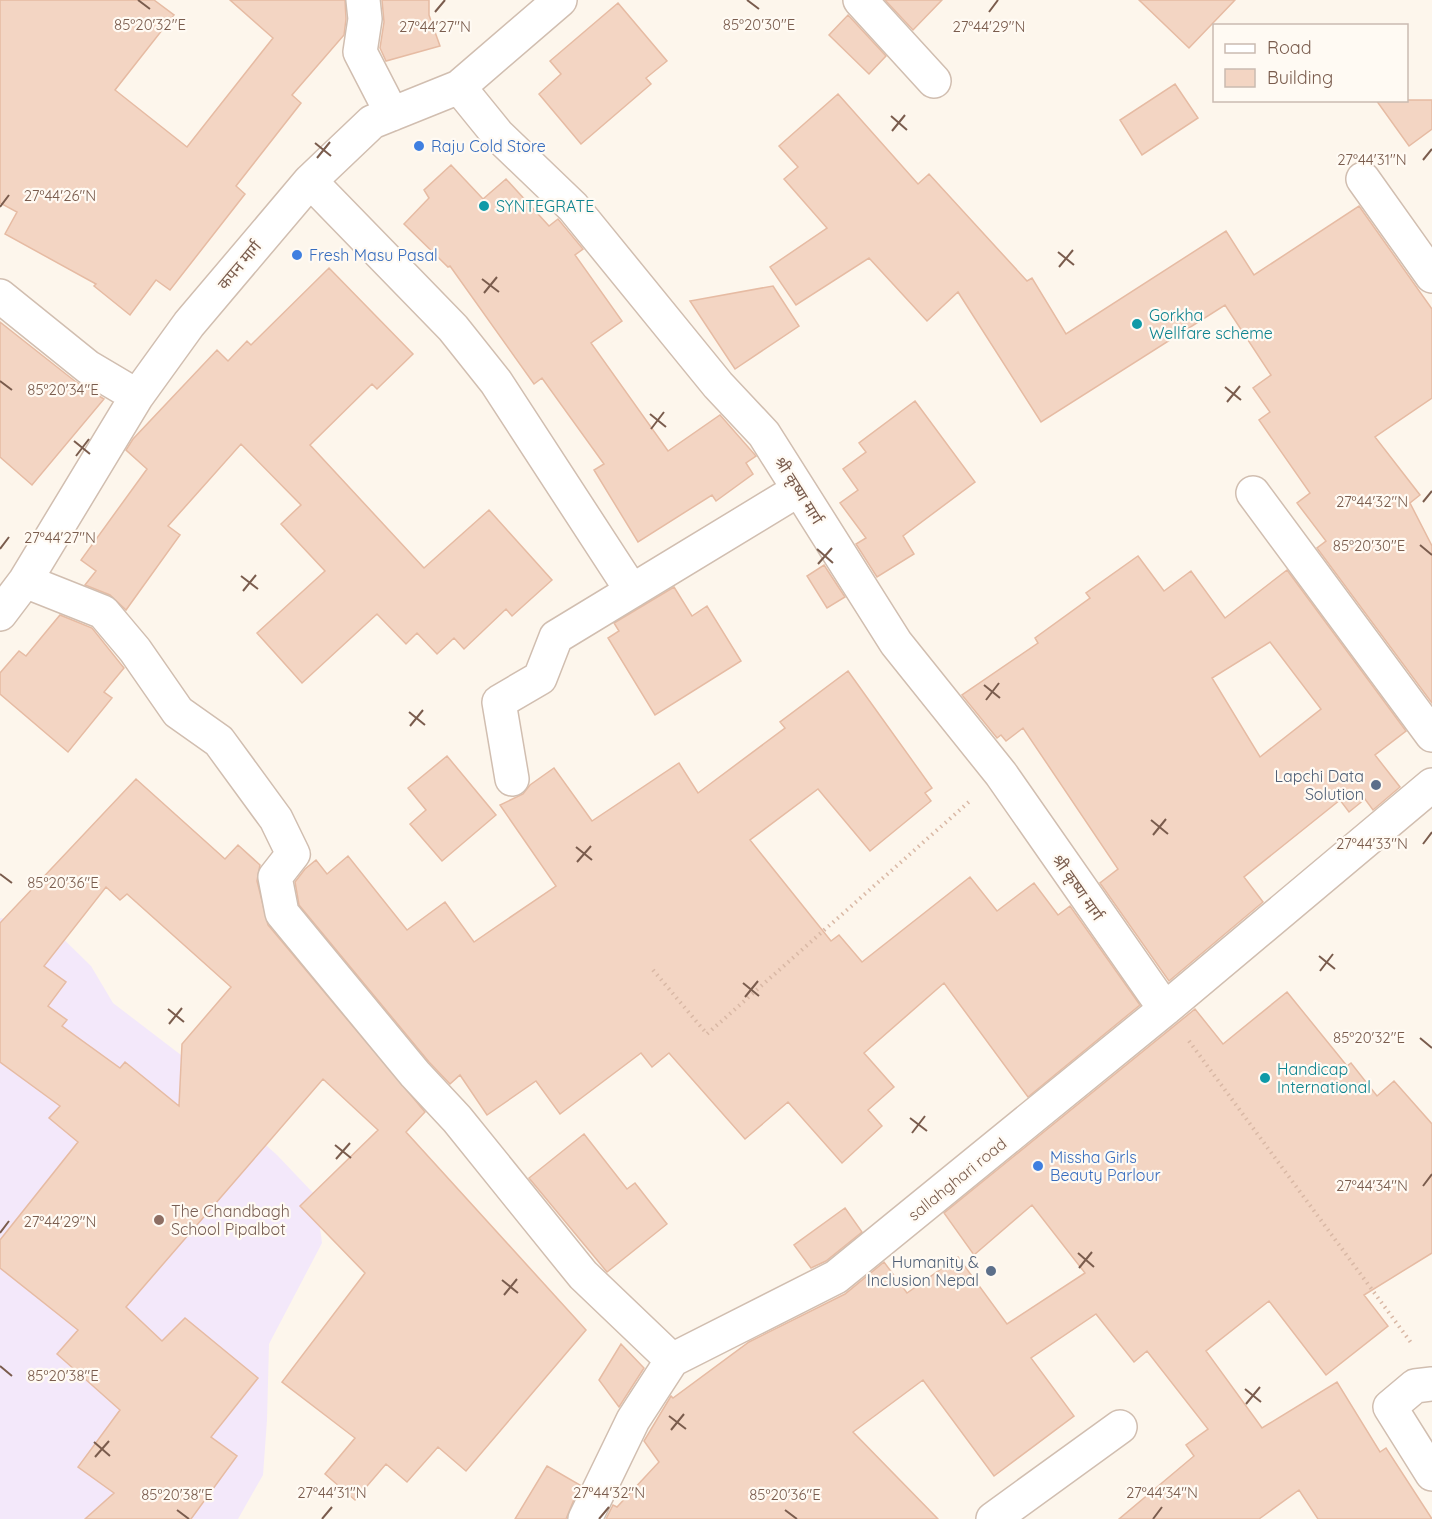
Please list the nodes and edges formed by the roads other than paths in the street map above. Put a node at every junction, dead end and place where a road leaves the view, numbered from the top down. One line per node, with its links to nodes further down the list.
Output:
1 (363, 0): 6 (street)
2 (560, 0): 5 (street, कपन मार्ग)
3 (860, 0): 4 (street)
4 (934, 81)
5 (459, 87): 6 (street, कपन मार्ग); 12 (street, श्री कृष्ण मार्ग)
6 (392, 114): 8 (street, कपन मार्ग)
7 (1363, 179): 9 (street)
8 (310, 181): 11 (street, कपन मार्ग); 15 (street)
9 (1432, 276)
10 (0, 296): 11 (street)
11 (137, 396): 14 (street, कपन मार्ग)
12 (798, 490): 15 (street); 20 (street, श्री कृष्ण मार्ग)
13 (1253, 494): 17 (street)
14 (25, 581): 16 (street, कपन मार्ग); 21 (street)
15 (632, 591): 18 (street)
16 (0, 614)
17 (1432, 735)
18 (512, 779)
19 (1432, 785): 20 (street, sallahghari road)
20 (1165, 1010): 21 (street, sallahghari road)
21 (672, 1360): 25 (street)
22 (1432, 1384): 24 (street)
23 (1120, 1427): 26 (street)
24 (1432, 1474)
25 (585, 1519)
26 (993, 1519)

